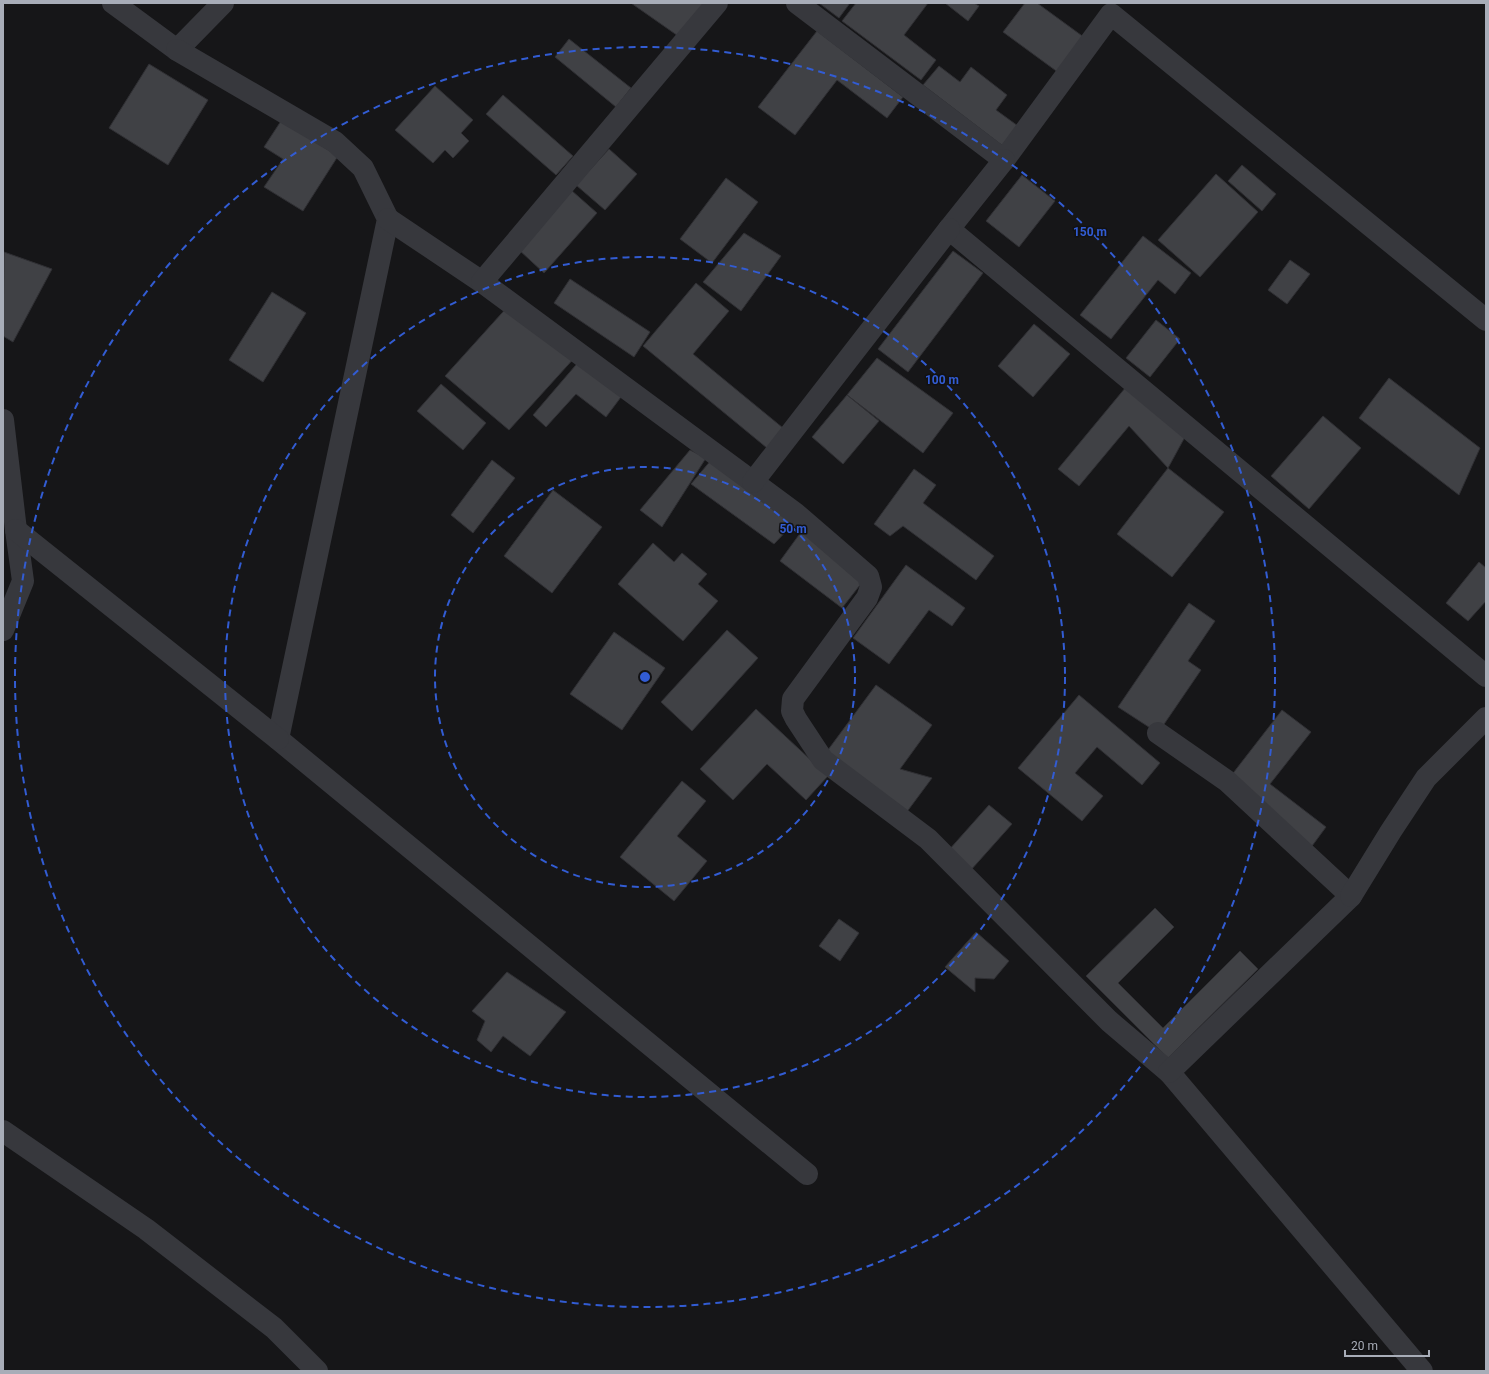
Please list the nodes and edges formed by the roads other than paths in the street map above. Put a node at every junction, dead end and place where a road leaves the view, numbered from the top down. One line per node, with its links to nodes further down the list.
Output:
1 (113, 3): 6 (street)
2 (223, 3): 6 (street)
3 (717, 3): 10 (street)
4 (797, 3): 7 (street)
5 (1112, 8): 7 (street); 11 (street)
6 (177, 50): 8 (street)
7 (1004, 160): 9 (street)
8 (388, 219): 10 (street); 19 (street)
9 (949, 229): 13 (street); 16 (street)
10 (482, 282): 13 (street)
11 (1486, 320)
12 (3, 420): 14 (street)
13 (753, 482): 21 (street)
14 (16, 530): 15 (street); 19 (street)
15 (3, 630)
16 (1486, 676)
17 (1486, 718): 20 (street)
18 (1158, 734): 20 (street)
19 (278, 739): 23 (street)
20 (1351, 896): 21 (street)
21 (1169, 1072): 25 (street)
22 (3, 1131): 24 (street)
23 (807, 1174)
24 (317, 1371)
25 (1422, 1371)

